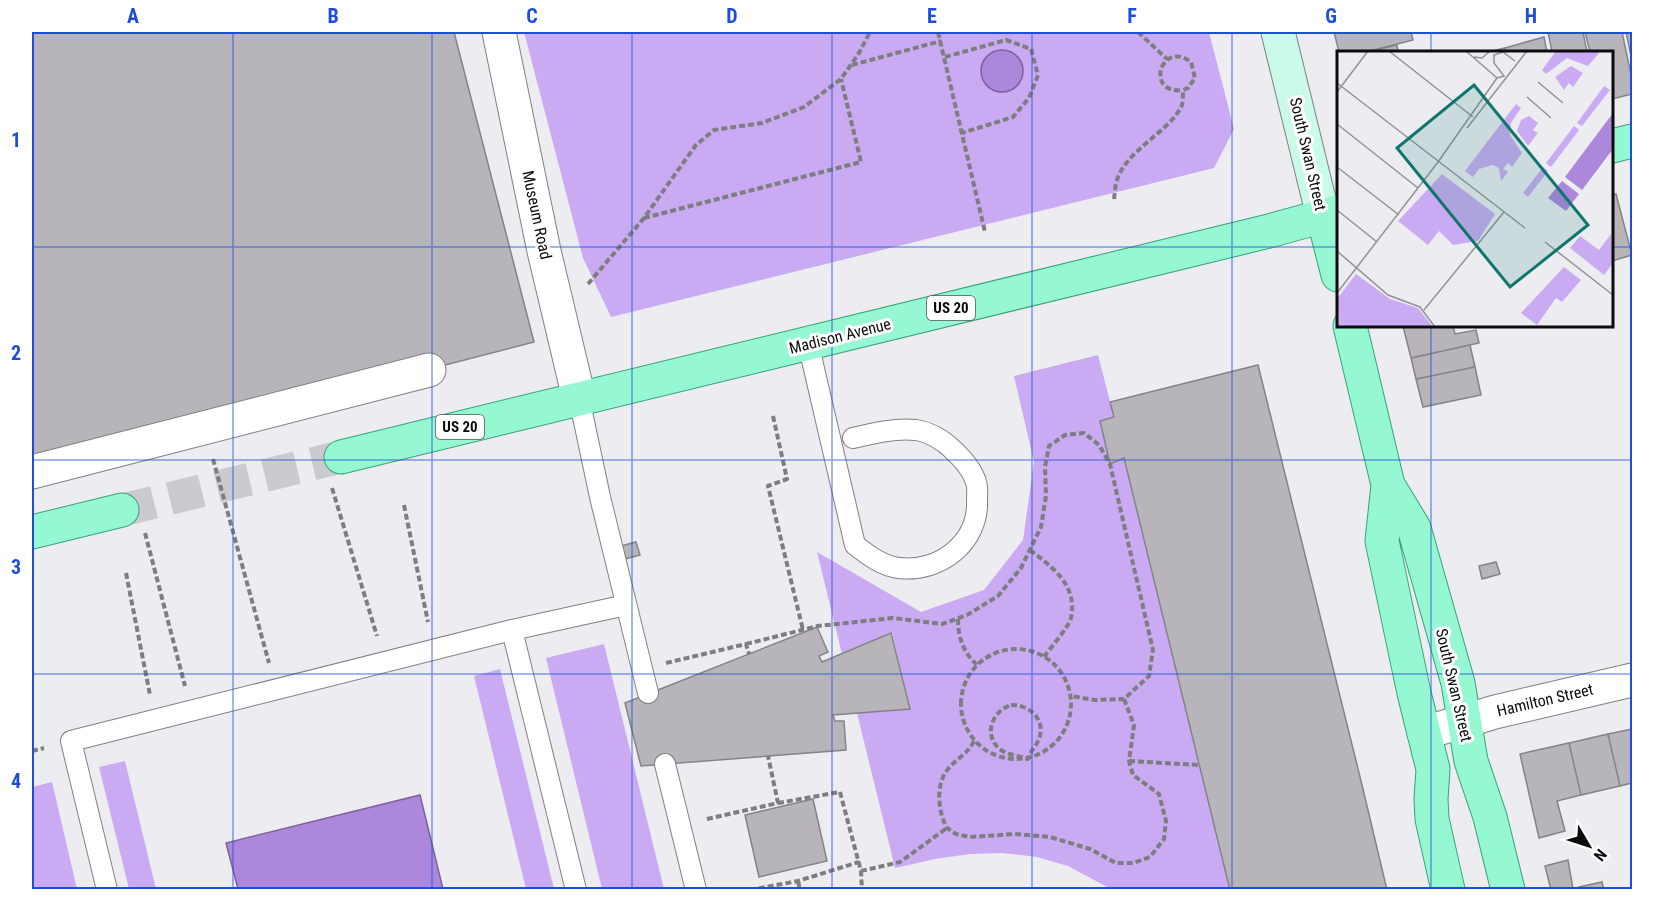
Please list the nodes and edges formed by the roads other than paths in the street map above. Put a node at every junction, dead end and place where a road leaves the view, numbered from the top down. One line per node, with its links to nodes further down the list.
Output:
1 (499, 32): 10 (street, Museum Road)
2 (1278, 32): 5 (street, South Swan Street)
3 (1632, 141): 4 (main road)
4 (1613, 146)
5 (1330, 214): 6 (main road, South Swan Street); 8 (main road, Madison Avenue / US 20)
6 (1337, 267)
7 (1350, 327): 14 (main road, South Swan Street)
8 (808, 344): 10 (main road, Madison Avenue / US 20); 11 (lane)
9 (429, 370): 13 (street)
10 (579, 398): 12 (main road, Madison Avenue / US 20); 17 (lane)
11 (853, 438)
12 (335, 469)
13 (32, 472)
14 (1388, 485): 21 (main road, South Swan Street); 22 (main road, South Swan Street)
15 (133, 520): 16 (main road)
16 (32, 532)
17 (626, 606): 18 (lane); 20 (lane)
18 (512, 630): 24 (lane); 25 (lane)
19 (1632, 680): 21 (street, Hamilton Street)
20 (648, 693)
21 (1464, 721): 22 (street, Hamilton Street); 28 (main road, South Swan Street)
22 (1424, 733): 27 (main road, South Swan Street)
23 (665, 764): 26 (lane)
24 (107, 890)
25 (576, 890)
26 (696, 890)
27 (1448, 890)
28 (1508, 890)

